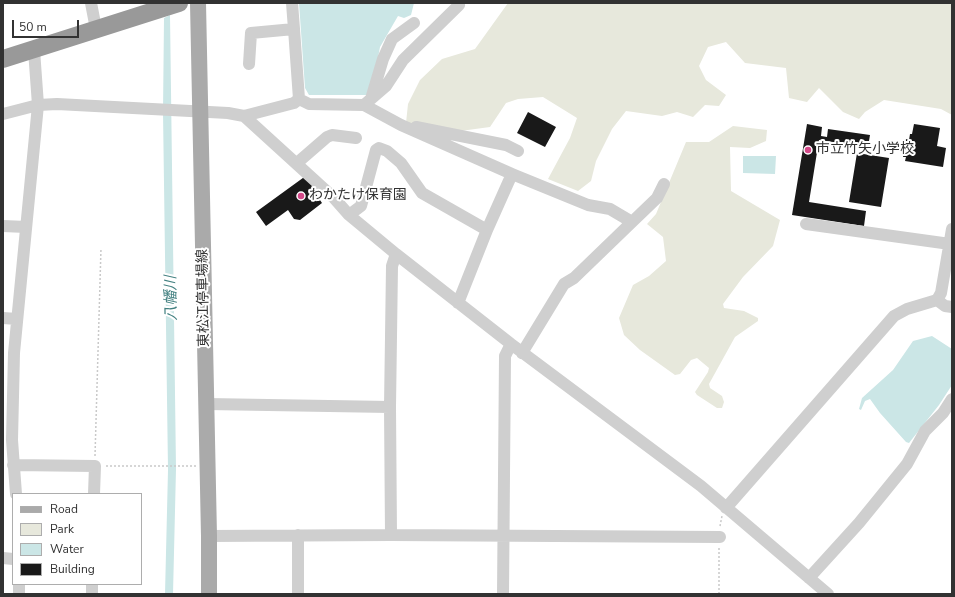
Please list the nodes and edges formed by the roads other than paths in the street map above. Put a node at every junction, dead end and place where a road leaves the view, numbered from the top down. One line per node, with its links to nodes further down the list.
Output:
1 (91, 3): 8 (street)
2 (198, 3): 15 (main road, 東松江停車場線)
3 (292, 3): 7 (street)
4 (458, 3): 13 (street)
5 (171, 6): 8 (highway)
6 (414, 23): 13 (street)
7 (294, 29): 11 (street); 12 (street)
8 (96, 30): 9 (highway)
9 (34, 50): 10 (highway); 14 (street)
10 (3, 59)
11 (249, 64)
12 (299, 99): 13 (street); 17 (street)
13 (368, 102): 18 (street)
14 (38, 105): 15 (street); 16 (street); 28 (street)
15 (200, 112): 17 (street); 41 (main road, 東松江停車場線)
16 (3, 114)
17 (244, 116): 21 (street)
18 (401, 125): 20 (street); 22 (street)
19 (356, 138): 21 (street)
20 (518, 151)
21 (297, 163): 24 (street)
22 (512, 174): 25 (street); 29 (street)
23 (664, 184): 25 (street)
24 (349, 215): 29 (street); 32 (street)
25 (632, 222): 39 (street)
26 (806, 224): 31 (street)
27 (3, 226): 28 (street)
28 (26, 227): 37 (street)
29 (487, 230): 34 (street)
30 (952, 230): 31 (street)
31 (950, 244): 33 (street)
32 (396, 254): 34 (street); 42 (street)
33 (937, 300): 35 (street); 46 (street)
34 (458, 303): 38 (street)
35 (952, 307)
36 (3, 318): 37 (street)
37 (17, 319): 43 (street)
38 (511, 344): 39 (street); 49 (street)
39 (522, 353): 46 (street)
40 (952, 399): 52 (street)
41 (207, 404): 42 (street); 50 (main road, 東松江停車場線)
42 (390, 406): 48 (street)
43 (13, 465): 44 (street); 45 (street)
44 (16, 493)
45 (94, 493)
46 (726, 508): 52 (street)
47 (298, 535): 48 (street); 50 (street); 54 (street)
48 (391, 535): 49 (street)
49 (503, 535): 51 (street); 55 (street)
50 (210, 536): 53 (main road, 東松江停車場線)
51 (720, 537)
52 (809, 578): 56 (street)
53 (209, 594)
54 (298, 594)
55 (503, 594)
56 (828, 594)

